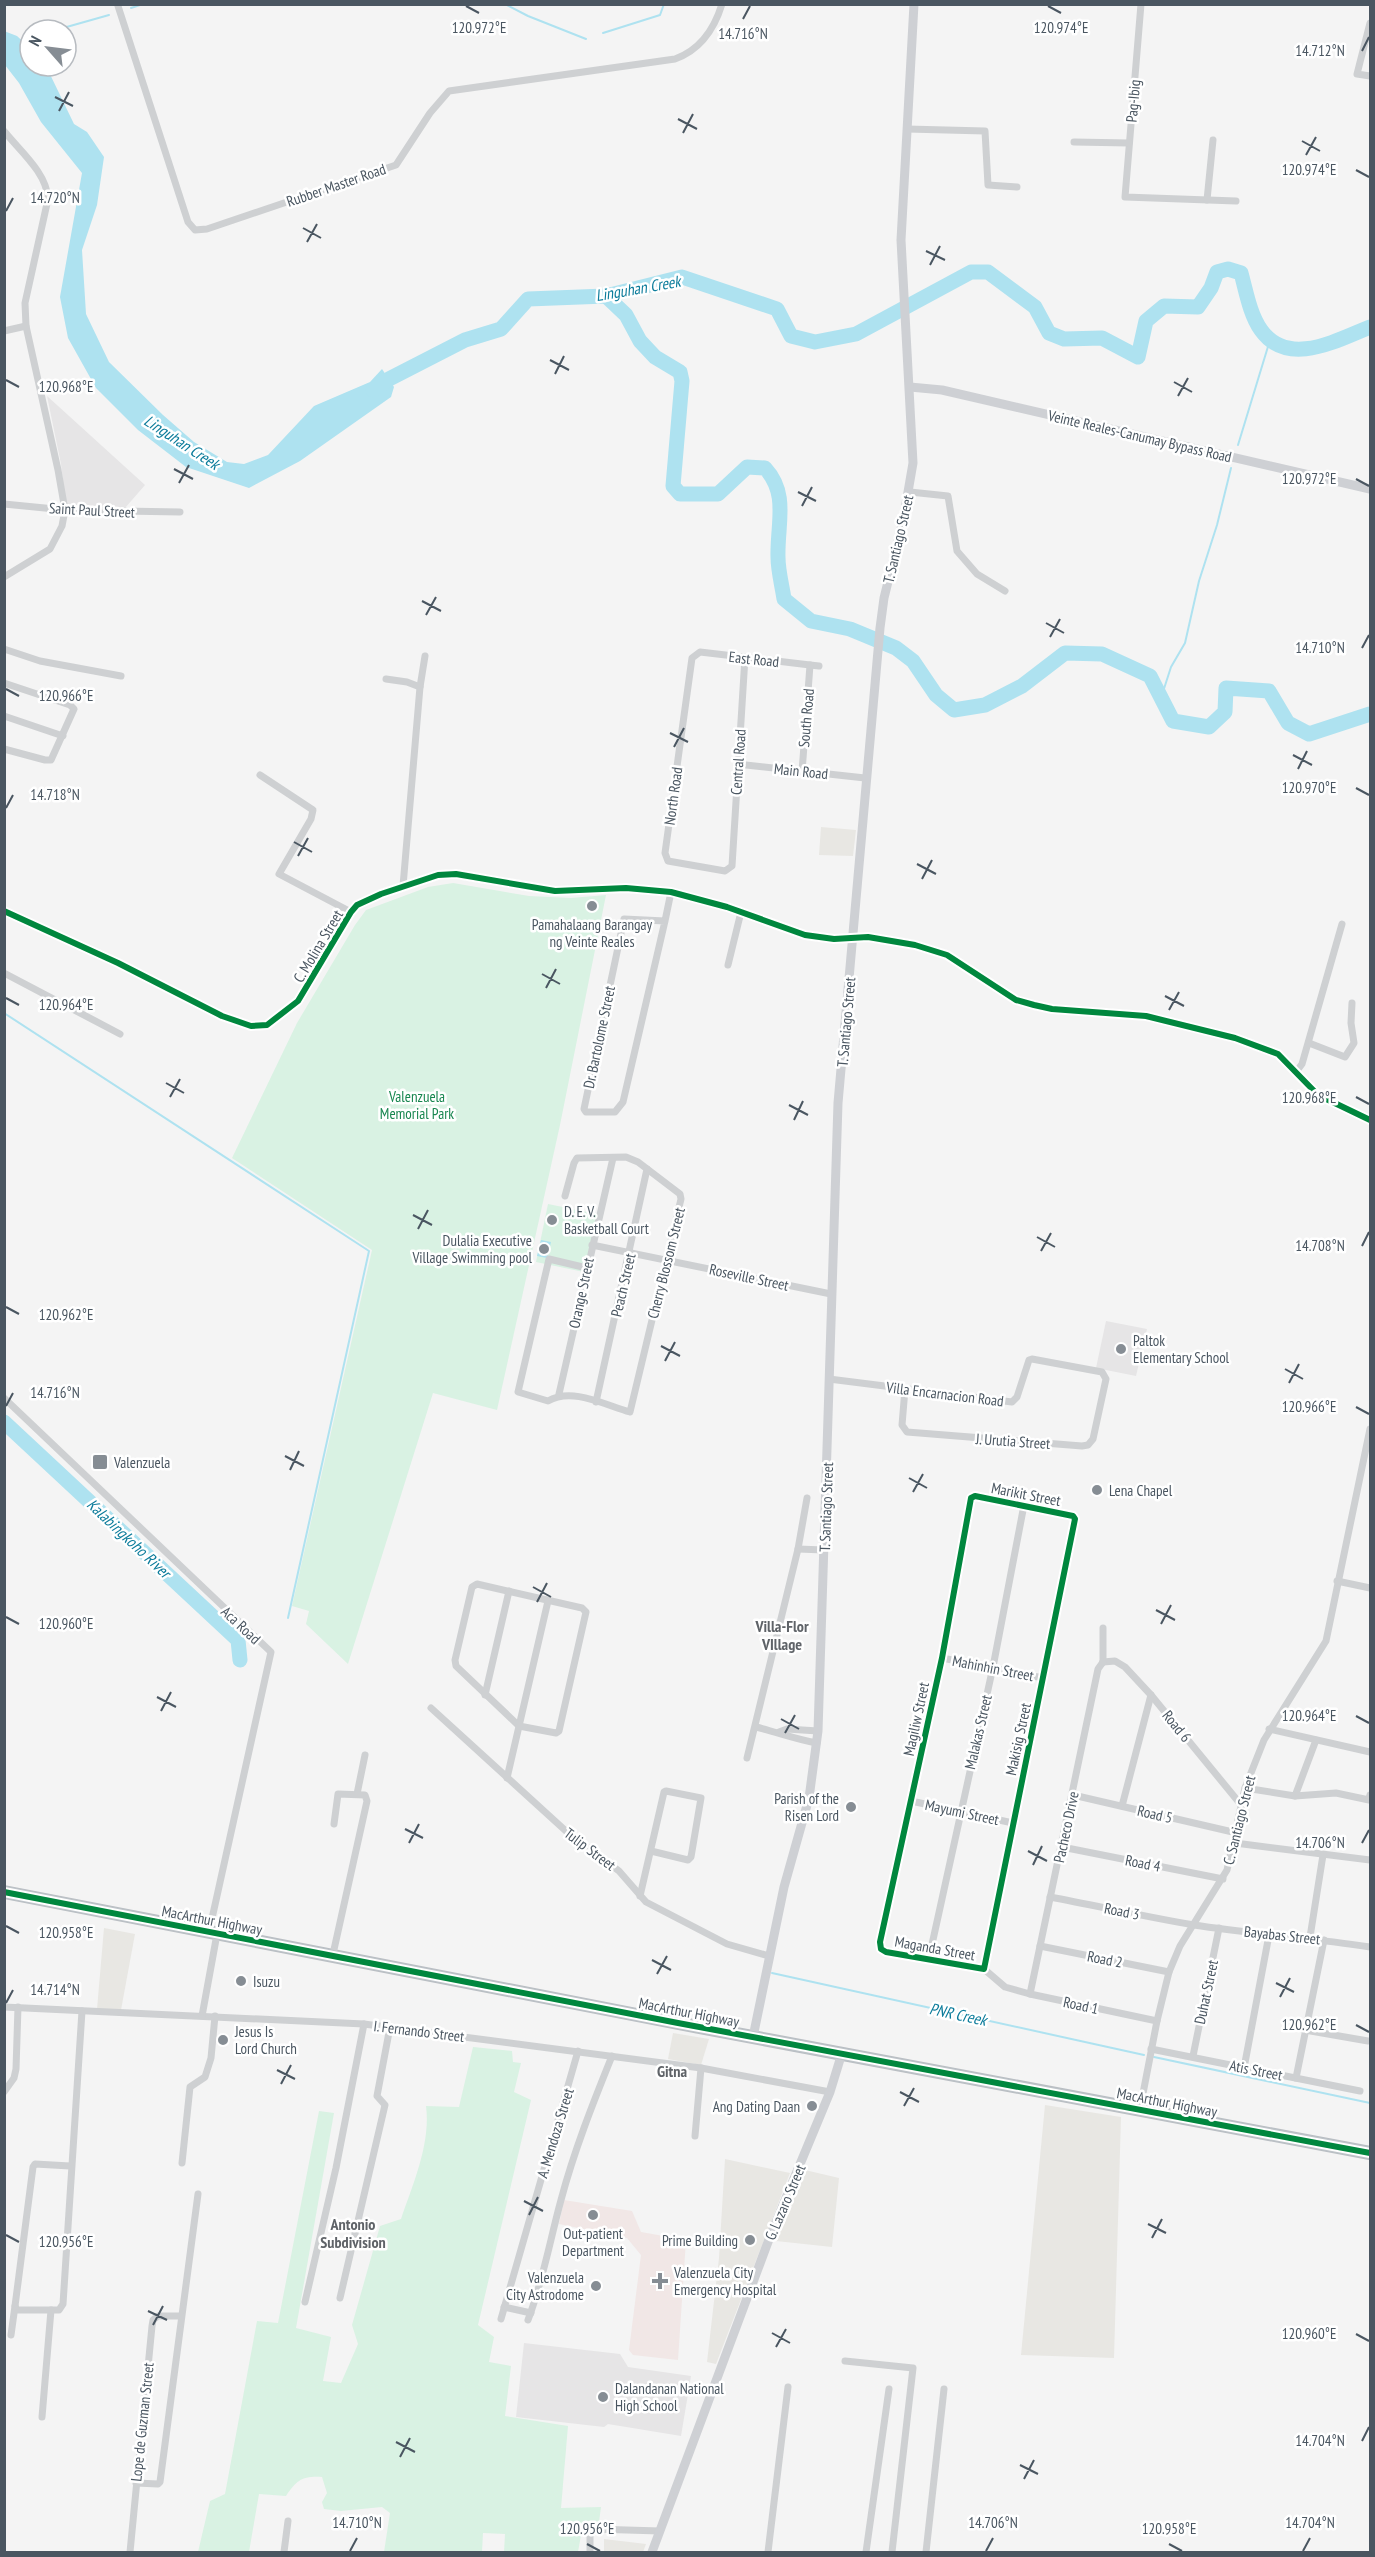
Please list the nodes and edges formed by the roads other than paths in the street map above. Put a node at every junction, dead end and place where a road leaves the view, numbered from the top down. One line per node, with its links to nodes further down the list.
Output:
1 (722, 4): 4 (street, Rubber Master Road)
2 (914, 4): 7 (street, T. Santiago Street)
3 (1141, 4): 11 (street, Pag-Ibig)
4 (118, 6)
5 (1371, 23): 6 (street)
6 (1371, 76)
7 (907, 129): 12 (street); 17 (street, T. Santiago Street)
8 (4, 131): 15 (street)
9 (1213, 140): 13 (street)
10 (1074, 142): 11 (street)
11 (1129, 143): 13 (street, Pag-Ibig)
12 (1017, 187)
13 (1207, 200): 14 (street)
14 (1236, 201)
15 (26, 326): 16 (street); 21 (street)
16 (4, 331)
17 (910, 387): 18 (street, Veinte Reales-Canumay Bypass Road); 19 (street, T. Santiago Street)
18 (1371, 489)
19 (910, 492): 24 (street); 41 (street, T. Santiago Street)
20 (4, 504): 21 (street, Saint Paul Street)
21 (65, 510): 22 (street, Saint Paul Street); 23 (street)
22 (180, 512)
23 (4, 577)
24 (1005, 591)
25 (4, 649): 31 (street)
26 (425, 656): 34 (street)
27 (745, 657): 28 (street, East Road); 29 (street, East Road); 38 (street, Central Road)
28 (692, 658): 42 (street, North Road)
29 (810, 665): 30 (street, East Road); 39 (street, South Road)
30 (819, 666)
31 (121, 676)
32 (386, 679): 34 (street)
33 (4, 683): 36 (street)
34 (420, 687): 43 (street)
35 (4, 716): 36 (street)
36 (63, 735): 37 (street)
37 (4, 749)
38 (737, 764): 39 (street, Main Road); 42 (street, Central Road)
39 (802, 772): 41 (street, Main Road)
40 (260, 775): 46 (street)
41 (866, 778): 50 (street, T. Santiago Street)
42 (732, 866)
43 (402, 886): 44 (street, C. Molina Street); 46 (street, C. Molina Street)
44 (671, 892): 47 (street, C. Molina Street); 48 (street, Dr. Bartolome Street)
45 (4, 911): 46 (street, C. Molina Street)
46 (351, 912)
47 (741, 912): 50 (street, C. Molina Street); 51 (street)
48 (665, 921): 48 (street, Dr. Bartolome Street)
49 (1342, 924): 55 (street)
50 (853, 937): 56 (street, C. Molina Street); 65 (street, T. Santiago Street)
51 (728, 965)
52 (4, 973): 54 (street)
53 (1352, 1003): 55 (street)
54 (120, 1034)
55 (1309, 1043): 56 (street)
56 (1296, 1072): 57 (street, C. Molina Street)
57 (1371, 1120)
58 (613, 1158): 59 (street, Cherry Blossom Street); 60 (street, Cherry Blossom Street); 61 (street, Orange Street)
59 (647, 1169): 62 (street, Peach Street); 63 (street, Cherry Blossom Street)
60 (564, 1196)
61 (592, 1245): 62 (street, Roseville Street); 64 (street, Orange Street)
62 (630, 1252): 63 (street, Roseville Street); 71 (street, Peach Street)
63 (666, 1260): 65 (street, Roseville Street); 71 (street, Cherry Blossom Street)
64 (587, 1268): 69 (street, Orange Street); 69 (street)
65 (831, 1294): 67 (street, T. Santiago Street)
66 (1102, 1372): 68 (street, Villa Encarnacion Road); 68 (street, J. Urutia Street)
67 (829, 1379): 68 (street, Villa Encarnacion Road); 78 (street, T. Santiago Street)
68 (905, 1389)
69 (559, 1394): 71 (street)
70 (4, 1398): 125 (street, Aca Road)
71 (596, 1402)
72 (1371, 1429): 79 (street, C. Santiago Street)
73 (975, 1496): 75 (street, Marikit Street); 84 (street, Magiliw Street)
74 (807, 1498): 77 (street)
75 (1024, 1505): 76 (street, Marikit Street); 86 (street, Malakas Street)
76 (1073, 1516): 87 (street, Makisig Street)
77 (798, 1549): 78 (street); 92 (street)
78 (824, 1550): 94 (street, T. Santiago Street)
79 (1337, 1581): 80 (street); 93 (street, C. Santiago Street)
80 (1371, 1588)
81 (509, 1591): 82 (street); 88 (street); 88 (street)
82 (548, 1601): 91 (street); 91 (street)
83 (1103, 1628): 85 (street, Pacheco Drive)
84 (942, 1658): 86 (street, Mahinhin Street); 107 (street, Magiliw Street)
85 (1103, 1662): 89 (street, Road 6); 104 (street, Pacheco Drive)
86 (993, 1667): 87 (street, Mahinhin Street); 110 (street, Malakas Street)
87 (1043, 1677): 111 (street, Makisig Street)
88 (485, 1695): 91 (street)
89 (1151, 1695): 108 (street); 109 (street, Road 6)
90 (431, 1708): 101 (street, Tulip Street)
91 (519, 1726): 101 (street)
92 (756, 1727): 95 (street); 100 (street)
93 (1269, 1729): 96 (street); 102 (street, C. Santiago Street)
94 (818, 1731): 95 (street); 97 (street, T. Santiago Street)
95 (779, 1732): 97 (street)
96 (1316, 1740): 98 (street); 106 (street)
97 (817, 1743): 133 (street, T. Santiago Street)
98 (1371, 1752)
99 (365, 1755): 103 (street)
100 (747, 1758)
101 (507, 1778): 121 (street, Tulip Street)
102 (1245, 1788): 106 (street); 109 (street, C. Santiago Street)
103 (357, 1794): 112 (street); 132 (street)
104 (1073, 1795): 108 (street, Road 5); 115 (street, Pacheco Drive)
105 (1371, 1795): 106 (street)
106 (1295, 1796)
107 (911, 1801): 110 (street, Mayumi Street); 131 (street, Magiliw Street)
108 (1122, 1806): 113 (street, Road 5)
109 (1242, 1806): 113 (street, C. Santiago Street)
110 (960, 1811): 111 (street, Mayumi Street); 134 (street, Malakas Street)
111 (1013, 1823): 135 (street, Makisig Street)
112 (334, 1824)
113 (1237, 1833): 114 (street, C. Santiago Street)
114 (1235, 1843): 117 (street); 119 (street, C. Santiago Street)
115 (1062, 1847): 119 (street, Road 4); 122 (street, Pacheco Drive)
116 (651, 1851): 116 (street); 121 (street)
117 (1323, 1856): 118 (street); 127 (street)
118 (1371, 1860)
119 (1223, 1879): 123 (street, C. Santiago Street)
120 (4, 1892): 125 (highway, MacArthur Highway)
121 (640, 1896): 133 (street, Tulip Street)
122 (1050, 1897): 123 (street, Road 3); 129 (street, Pacheco Drive)
123 (1193, 1924): 124 (street, Bayabas Street); 136 (street, C. Santiago Street)
124 (1219, 1928): 126 (street, Bayabas Street); 153 (street, Duhat Street)
125 (213, 1933): 132 (highway, MacArthur Highway); 141 (street)
126 (1269, 1935): 127 (street, Bayabas Street); 155 (street)
127 (1310, 1937): 128 (street, Bayabas Street)
128 (1324, 1940): 130 (street, Bayabas Street); 146 (street)
129 (1040, 1946): 136 (street, Road 2); 137 (street, Pacheco Drive)
130 (1371, 1947)
131 (881, 1949): 134 (street, Maganda Street)
132 (333, 1954): 147 (highway, MacArthur Highway)
133 (769, 1956): 147 (street, T. Santiago Street)
134 (929, 1959): 135 (street, Maganda Street)
135 (984, 1969): 137 (street, Road 1)
136 (1169, 1972): 143 (street, C. Santiago Street)
137 (1030, 1994): 143 (street, Road 1)
138 (4, 2007): 139 (street, I. Fernando Street)
139 (18, 2007): 140 (street, I. Fernando Street); 158 (street)
140 (82, 2011): 141 (street, I. Fernando Street); 164 (street)
141 (202, 2016): 142 (street, I. Fernando Street)
142 (215, 2016): 144 (street, I. Fernando Street); 163 (street)
143 (1157, 2021): 149 (street, C. Santiago Street)
144 (364, 2024): 145 (street, I. Fernando Street); 167 (street)
145 (390, 2027): 150 (street, I. Fernando Street); 166 (street)
146 (1305, 2030): 148 (street); 156 (street)
147 (753, 2037): 151 (highway, MacArthur Highway)
148 (1368, 2041)
149 (1151, 2049): 153 (street, Atis Street); 160 (street, C. Santiago Street)
150 (578, 2051): 152 (street, I. Fernando Street); 169 (street, A. Mendoza Street)
151 (842, 2053): 159 (street, G. Lazaro Street); 160 (highway, MacArthur Highway)
152 (612, 2056): 154 (street, I. Fernando Street); 169 (street)
153 (1193, 2056): 155 (street, Atis Street)
154 (701, 2068): 159 (street, I. Fernando Street); 161 (street)
155 (1244, 2068): 156 (street, Atis Street)
156 (1296, 2078): 157 (street, Atis Street)
157 (1360, 2091)
158 (4, 2092)
159 (830, 2092): 181 (street, G. Lazaro Street)
160 (1140, 2109): 162 (highway, MacArthur Highway)
161 (695, 2136)
162 (1371, 2153)
163 (182, 2163)
164 (70, 2166): 168 (street); 170 (street)
165 (198, 2194): 171 (street)
166 (340, 2298)
167 (305, 2302)
168 (15, 2306): 170 (street); 173 (street)
169 (504, 2307): 172 (street, A. Mendoza Street)
170 (51, 2310): 178 (street)
171 (181, 2316): 179 (street); 179 (street, Lope de Guzman Street)
172 (501, 2319)
173 (11, 2335)
174 (845, 2361): 188 (street)
175 (788, 2387): 186 (street)
176 (889, 2388): 187 (street)
177 (944, 2389): 189 (street)
178 (42, 2417)
179 (136, 2483): 182 (street, Lope de Guzman Street)
180 (288, 2521): 183 (street)
181 (660, 2531): 184 (street); 185 (street, G. Lazaro Street)
182 (130, 2553)
183 (284, 2553)
184 (590, 2553)
185 (652, 2553)
186 (768, 2553)
187 (866, 2553)
188 (892, 2553)
189 (926, 2553)

